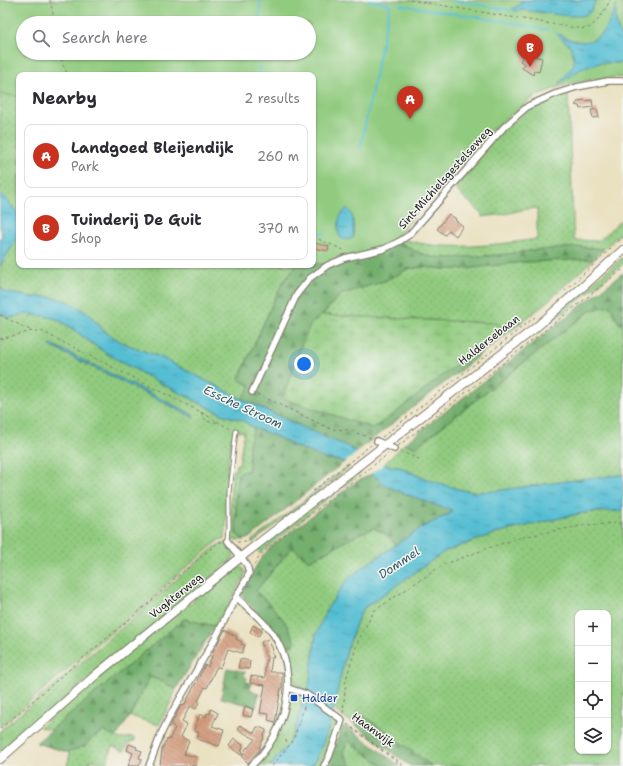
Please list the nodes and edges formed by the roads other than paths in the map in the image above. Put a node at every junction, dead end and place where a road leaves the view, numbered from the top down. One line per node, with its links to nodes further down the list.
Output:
1 (623, 81): 3 (street, Sint-Michielsgestelseweg)
2 (623, 250): 6 (main road, Haldersebaan)
3 (252, 392)
4 (236, 431): 9 (lane)
5 (377, 441): 6 (street)
6 (385, 444): 7 (street); 8 (main road, Haldersebaan)
7 (394, 449)
8 (370, 456): 10 (main road, Vughterweg)
9 (228, 541): 10 (street)
10 (241, 557): 11 (street); 13 (main road, Vughterweg)
11 (236, 597): 12 (street); 14 (street)
12 (288, 688): 15 (street); 16 (street, Haanwijk)
13 (0, 758)
14 (149, 766)
15 (250, 766)
16 (324, 766)

